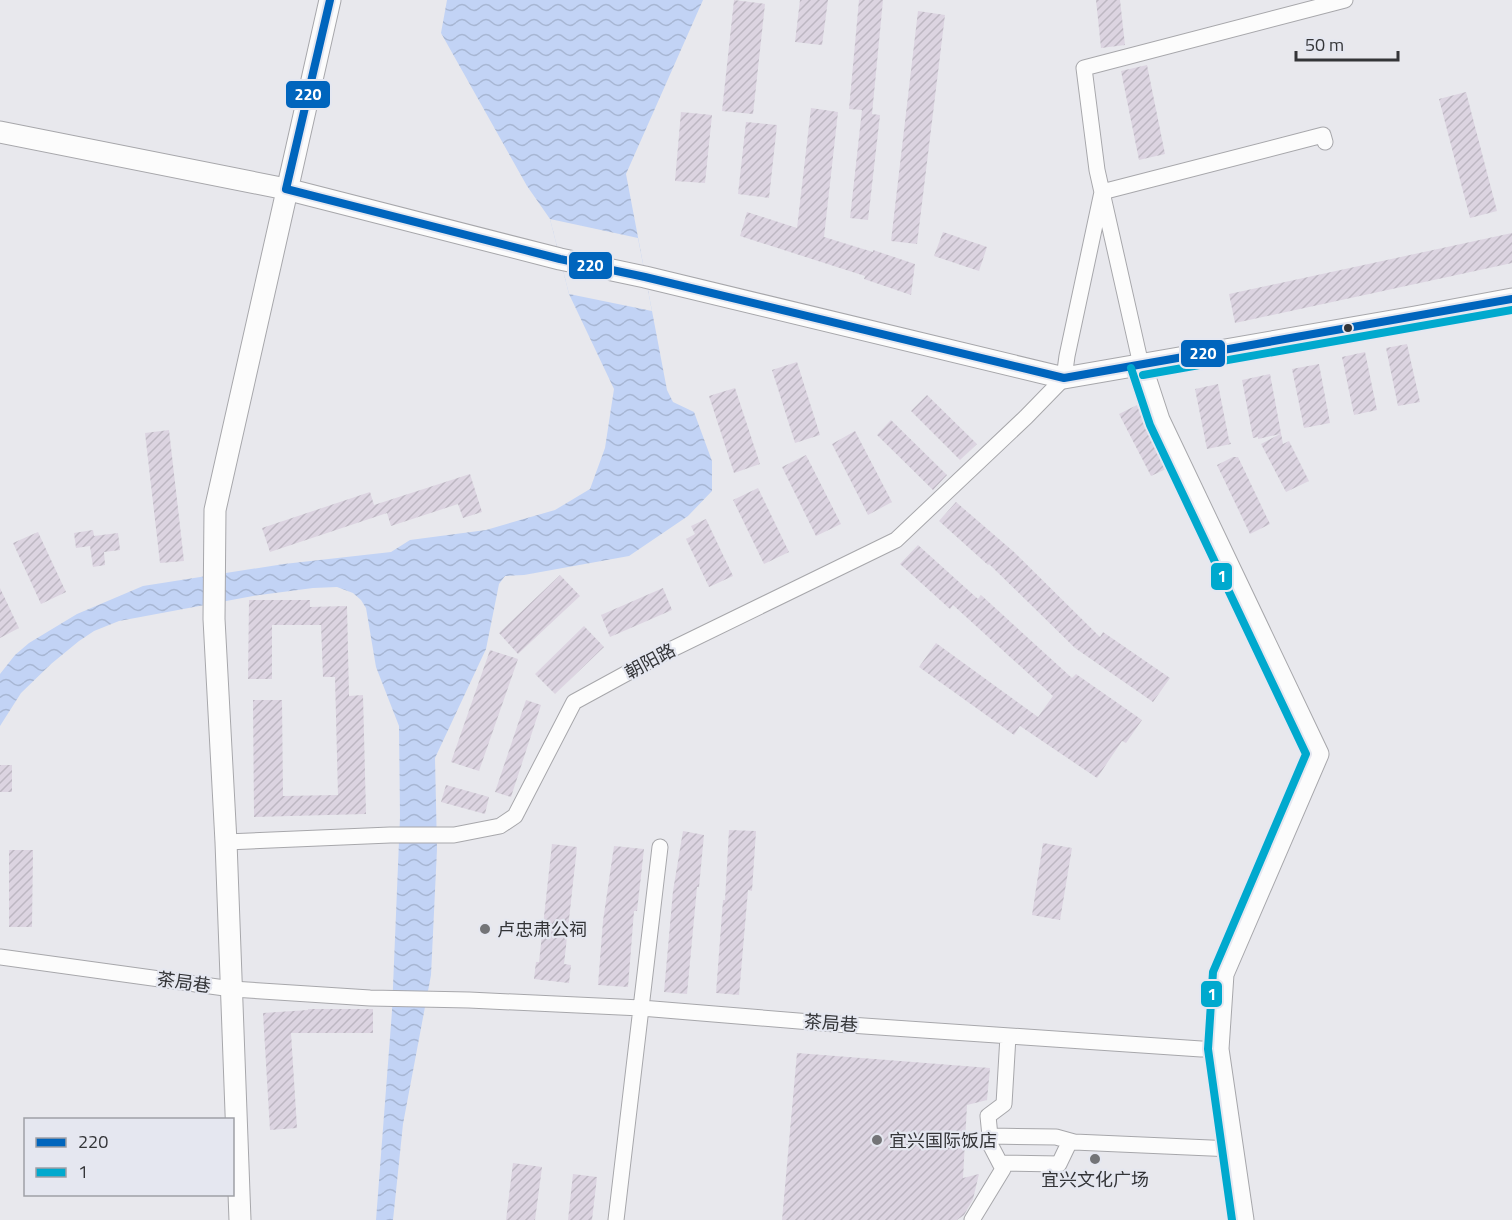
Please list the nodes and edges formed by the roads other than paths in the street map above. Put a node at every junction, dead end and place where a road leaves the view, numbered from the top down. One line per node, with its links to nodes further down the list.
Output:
1 (330, 0): 5 (main road)
2 (1345, 0): 6 (street)
3 (0, 132): 5 (main road)
4 (1325, 142): 6 (street)
5 (286, 189): 9 (main road); 10 (main road)
6 (1102, 192): 8 (street); 9 (street)
7 (1512, 299): 8 (main road)
8 (1141, 365): 9 (main road); 16 (main road)
9 (1064, 378): 10 (street, 朝阳路)
10 (226, 842): 13 (main road)
11 (660, 847): 14 (street)
12 (0, 957): 13 (street, 茶局巷)
13 (232, 989): 14 (street, 茶局巷); 21 (main road)
14 (641, 1008): 15 (street, 茶局巷); 22 (street)
15 (1008, 1036): 16 (street, 茶局巷); 17 (street)
16 (1218, 1049): 19 (main road)
17 (990, 1136): 18 (street); 20 (street)
18 (1070, 1141): 19 (street); 20 (street)
19 (1233, 1149): 24 (main road)
20 (1000, 1163): 23 (street)
21 (240, 1220)
22 (616, 1220)
23 (972, 1220)
24 (1243, 1220)

